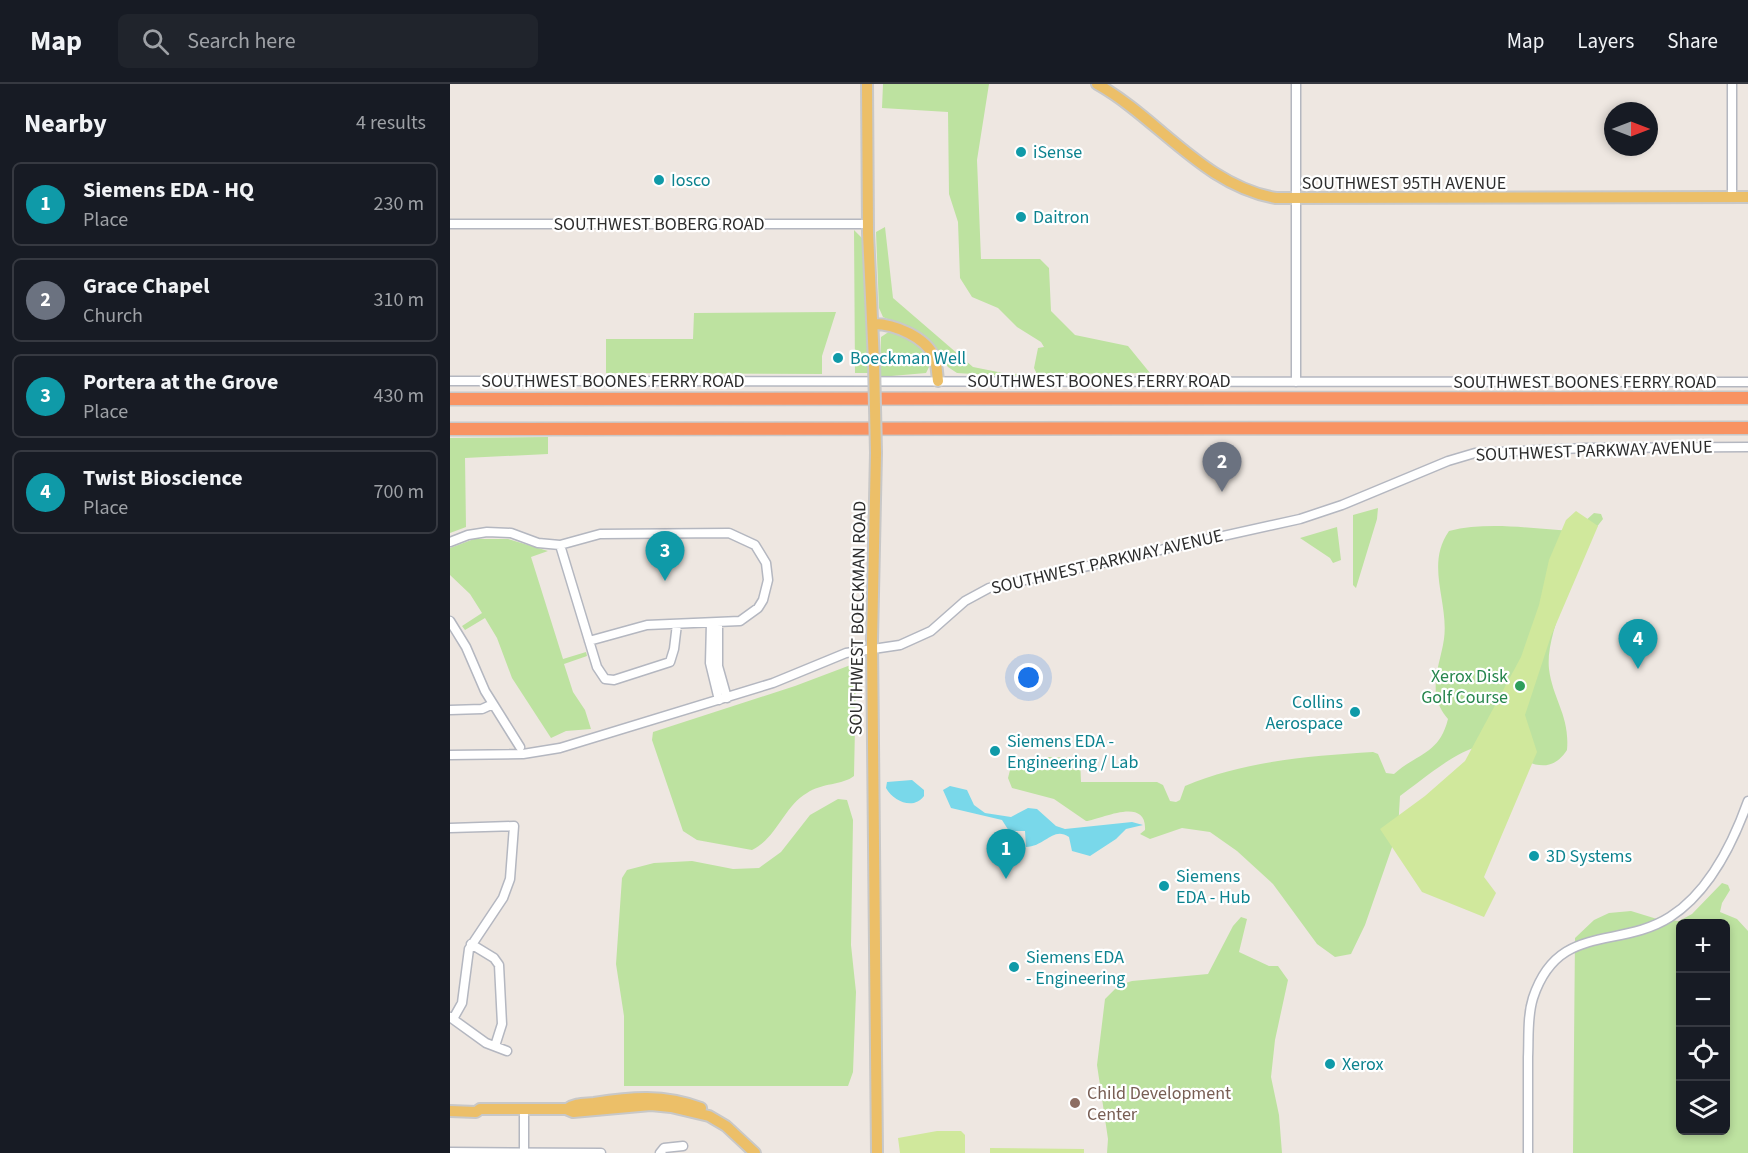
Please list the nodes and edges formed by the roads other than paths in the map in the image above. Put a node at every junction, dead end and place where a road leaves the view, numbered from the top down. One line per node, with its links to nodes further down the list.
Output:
1 (867, 84): 9 (main road, SOUTHWEST BOECKMAN ROAD)
2 (1096, 84): 7 (main road, SOUTHWEST 95TH AVENUE)
3 (1296, 84): 7 (street)
4 (1732, 84): 6 (street)
5 (1748, 197): 6 (main road, SOUTHWEST 95TH AVENUE)
6 (1732, 198): 7 (main road, SOUTHWEST 95TH AVENUE)
7 (1296, 200): 13 (street)
8 (450, 224): 9 (street, SOUTHWEST BOBERG ROAD)
9 (868, 224): 10 (main road, SOUTHWEST BOECKMAN ROAD)
10 (874, 324): 12 (main road); 26 (main road, SOUTHWEST BOECKMAN ROAD, bridge)
11 (450, 381): 12 (street, SOUTHWEST BOONES FERRY ROAD)
12 (938, 381): 13 (street, SOUTHWEST BOONES FERRY ROAD)
13 (1296, 382): 14 (street, SOUTHWEST BOONES FERRY ROAD)
14 (1748, 382)
15 (1748, 398): 16 (highway)
16 (450, 399)
17 (1748, 428): 18 (highway)
18 (450, 429)
19 (1748, 447): 26 (street, SOUTHWEST PARKWAY AVENUE)
20 (450, 542): 21 (street)
21 (560, 545): 23 (street); 25 (street)
22 (450, 621): 28 (street)
23 (714, 623): 24 (street); 27 (street)
24 (677, 624): 25 (street); 25 (street)
25 (589, 641)
26 (872, 649): 27 (street, SOUTHWEST PARKWAY AVENUE); 49 (main road, SOUTHWEST BOECKMAN ROAD)
27 (723, 699): 31 (street, SOUTHWEST PARKWAY AVENUE)
28 (493, 704): 29 (street); 30 (street)
29 (450, 710)
30 (520, 747)
31 (450, 755)
32 (1748, 801): 50 (street)
33 (450, 828): 34 (street)
34 (471, 944): 35 (street); 36 (street)
35 (451, 1018): 36 (street)
36 (495, 1046): 37 (street)
37 (507, 1051)
38 (450, 1104): 39 (main road)
39 (480, 1109): 40 (main road); 41 (main road)
40 (524, 1109): 44 (street); 48 (main road)
41 (450, 1112)
42 (683, 1146): 47 (street)
43 (450, 1152): 44 (street)
44 (524, 1153): 45 (street)
45 (591, 1153): 46 (street)
46 (601, 1153)
47 (660, 1153)
48 (754, 1153)
49 (877, 1153)
50 (1528, 1153)

